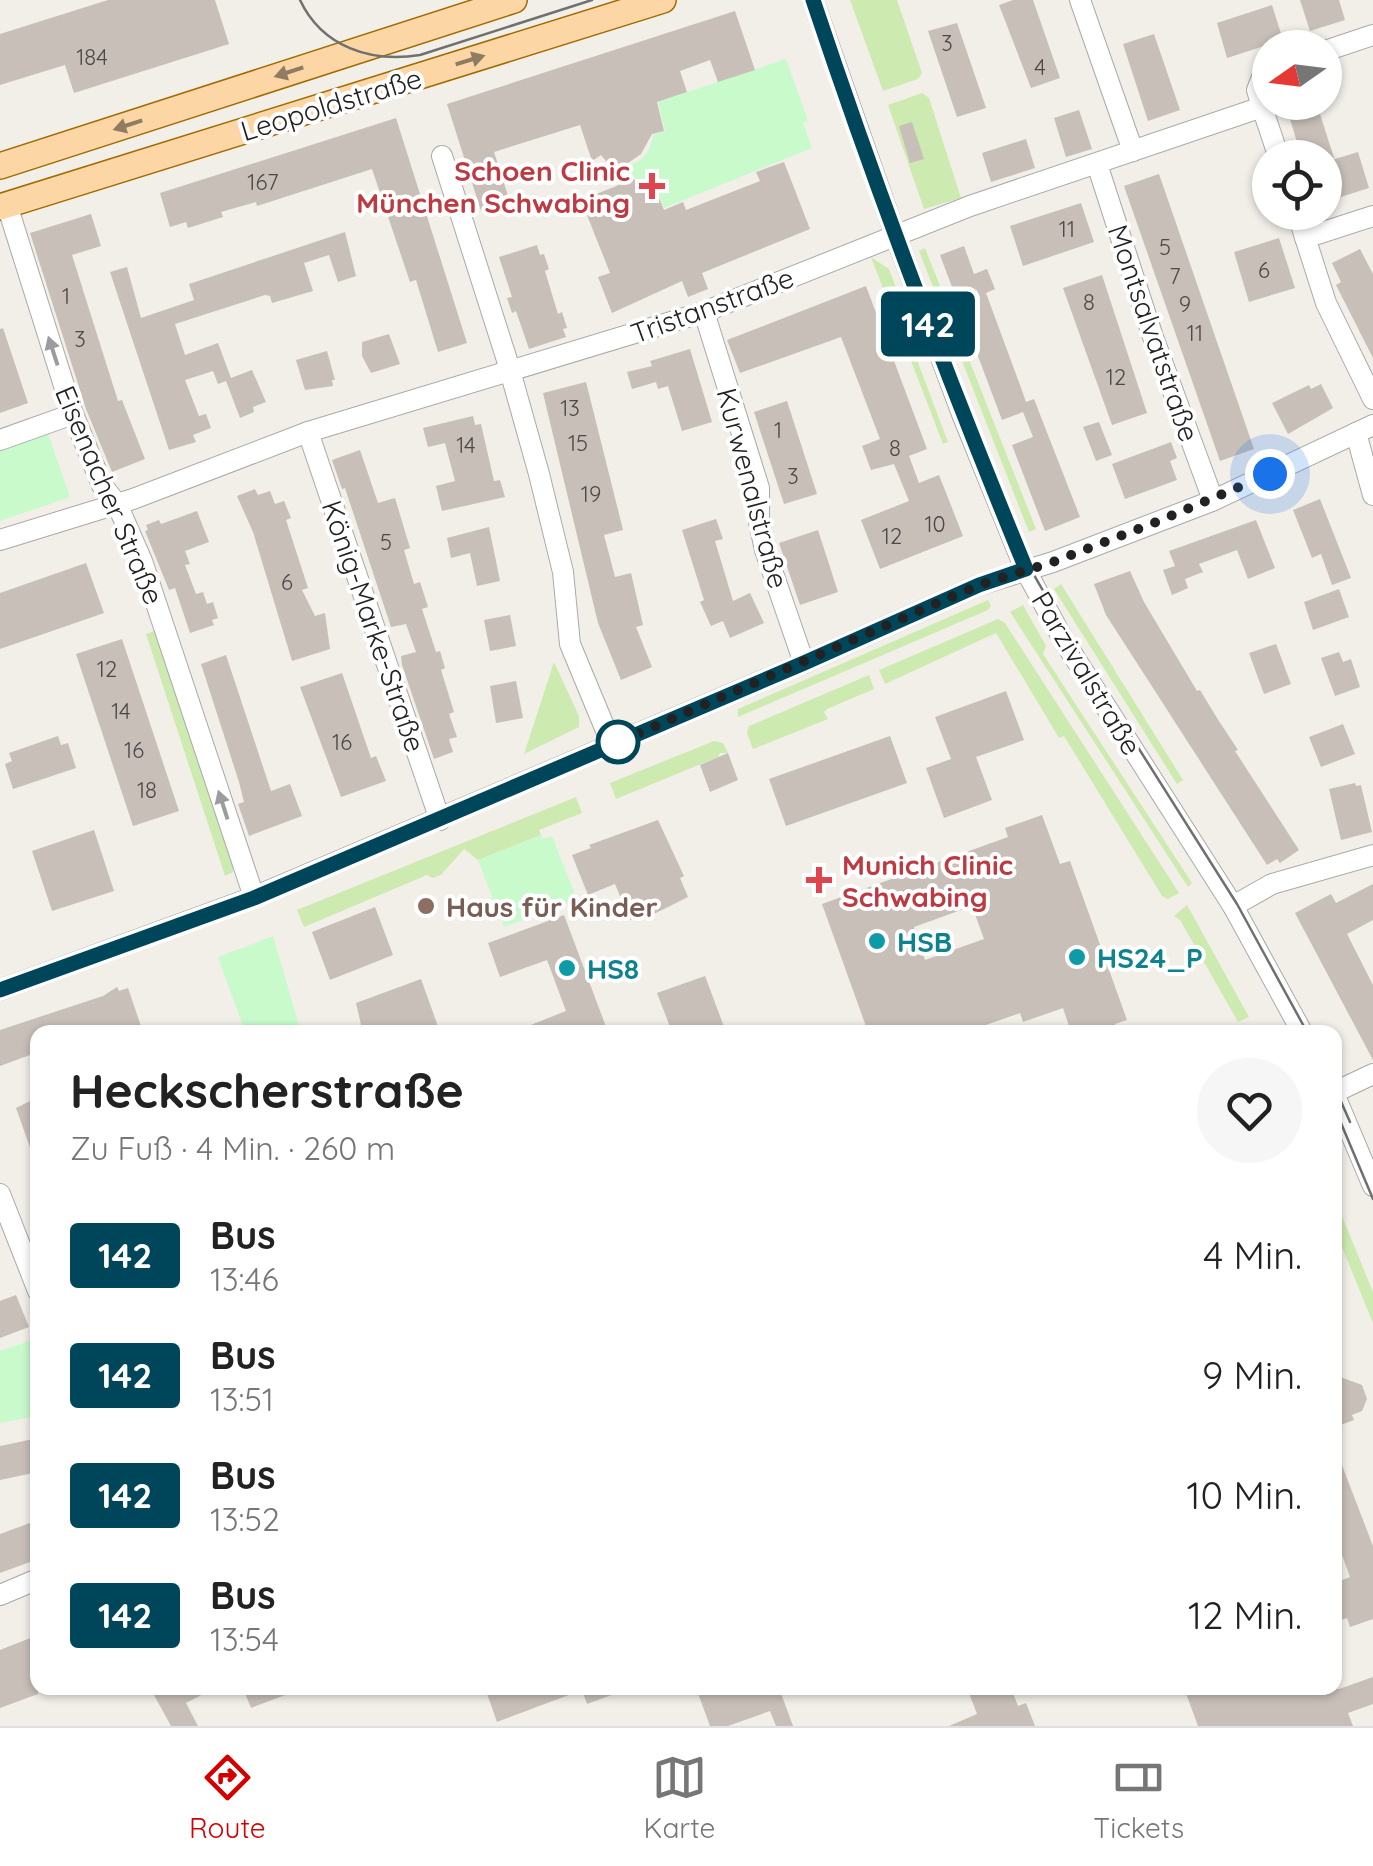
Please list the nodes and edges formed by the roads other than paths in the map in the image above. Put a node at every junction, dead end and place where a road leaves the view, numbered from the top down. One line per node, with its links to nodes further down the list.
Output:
1 (514, 0): 11 (main road, Leopoldstraße, one-way to 11)
2 (663, 0): 12 (main road, Leopoldstraße, one-way to 2)
3 (813, 0): 15 (street, Parzivalstraße)
4 (1080, 0): 8 (street)
5 (1373, 35): 6 (street)
6 (1342, 45)
7 (1252, 110): 8 (street, Tristanstraße)
8 (1133, 150): 10 (street, Tristanstraße)
9 (442, 156): 18 (street)
10 (1097, 164): 15 (street, Tristanstraße); 25 (street, Montsalvatstraße)
11 (0, 166)
12 (3, 206): 20 (street, Eisenacher Straße, one-way to 12)
13 (1373, 216): 16 (street)
14 (1303, 230): 16 (street)
15 (895, 234): 17 (street, Tristanstraße); 28 (street, Parzivalstraße)
16 (1305, 238): 19 (street)
17 (704, 312): 18 (street, Tristanstraße); 29 (street, Kurwenalstraße)
18 (511, 373): 22 (street, Tristanstraße); 30 (street)
19 (1373, 399)
20 (73, 414): 23 (street); 26 (street, Eisenacher Straße)
21 (1364, 429): 24 (street); 25 (street)
22 (308, 432): 26 (street, Tristanstraße); 31 (street, König-Marke-Straße)
23 (0, 440)
24 (1373, 495)
25 (1213, 500): 28 (street)
26 (117, 504): 27 (street, Tristanstraße); 33 (street, Eisenacher Straße, one-way to 26)
27 (0, 540)
28 (1026, 569): 29 (street); 34 (street, Parzivalstraße)
29 (804, 663): 30 (street)
30 (612, 745): 31 (street)
31 (440, 820): 33 (street)
32 (1373, 855): 34 (street)
33 (254, 898): 35 (street)
34 (1233, 906): 36 (street, Parzivalstraße)
35 (0, 990)
36 (1298, 1025)
37 (1373, 1074): 38 (street)
38 (1342, 1090)
39 (1342, 1111): 40 (street)
40 (1373, 1186)
41 (0, 1194): 42 (street)
42 (30, 1271)
43 (30, 1582): 44 (street)
44 (0, 1595)

